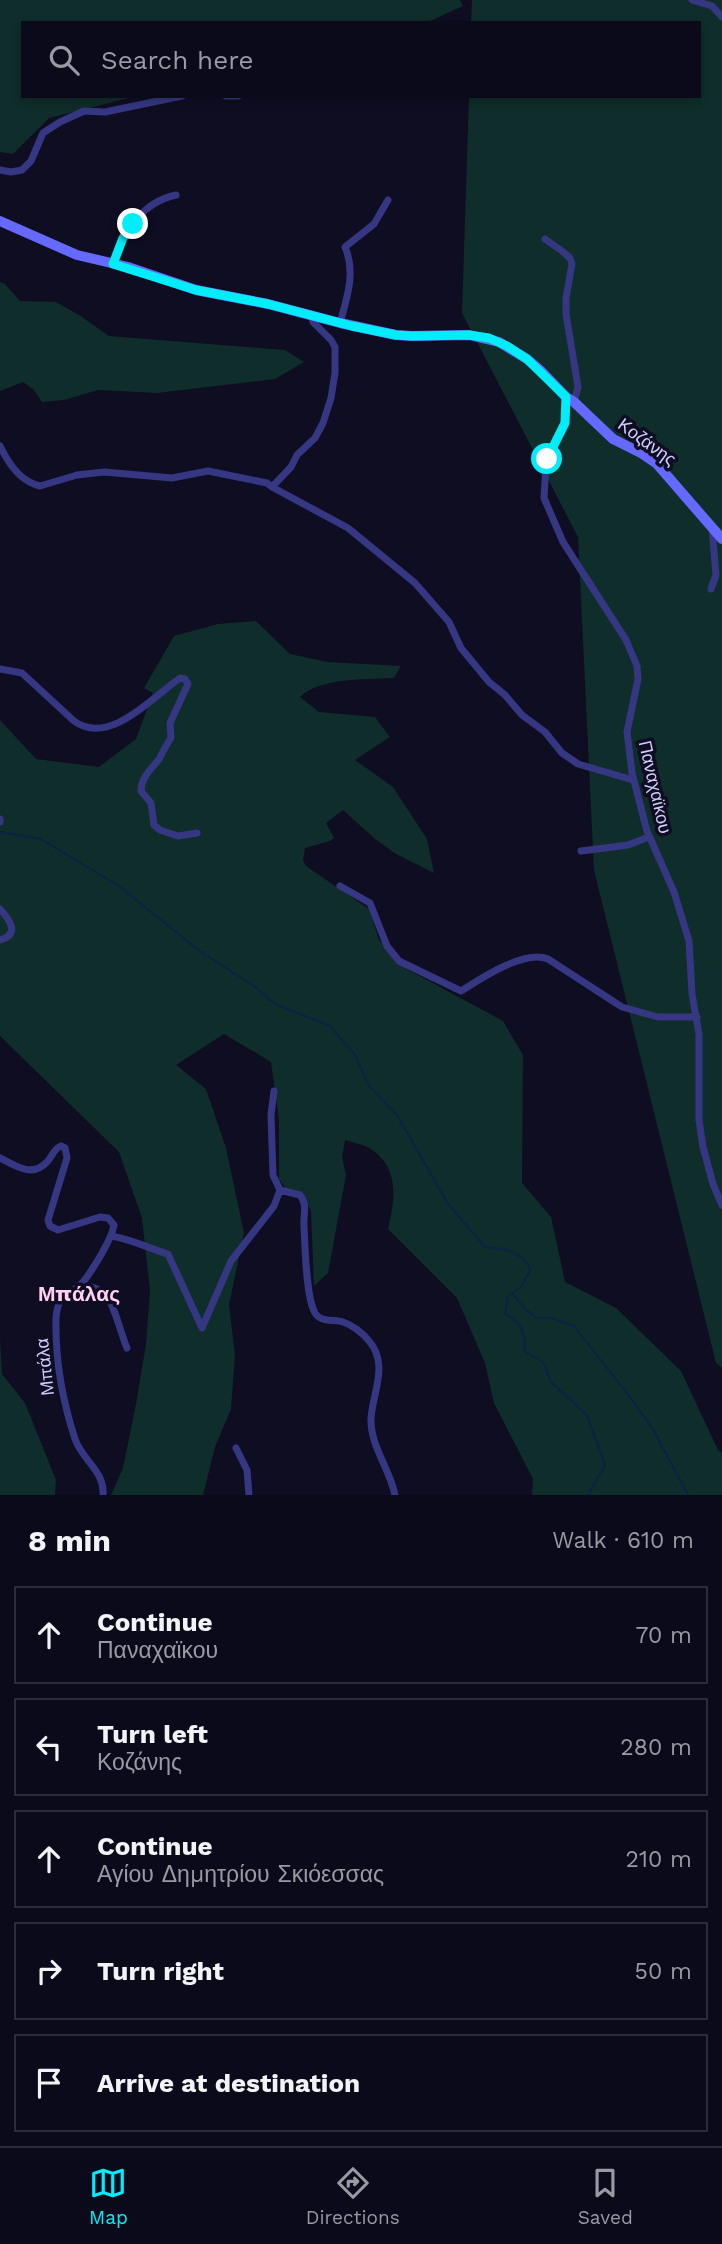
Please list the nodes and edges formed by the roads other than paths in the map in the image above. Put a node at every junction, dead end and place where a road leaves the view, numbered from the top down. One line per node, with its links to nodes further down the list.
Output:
1 (692, 0): 2 (street)
2 (722, 17)
3 (172, 98): 4 (street)
4 (0, 170)
5 (176, 195): 9 (street)
6 (388, 200): 11 (street)
7 (0, 221): 9 (street, Κοζάνης)
8 (545, 239): 12 (street, Παναχαϊκου)
9 (113, 264): 10 (street, Κοζάνης)
10 (311, 314): 11 (street, Κοζάνης); 14 (street)
11 (340, 323): 12 (street, Κοζάνης)
12 (570, 399): 15 (street, Κοζάνης); 19 (street, Παναχαϊκου)
13 (0, 446): 14 (street)
14 (272, 488): 19 (street)
15 (712, 528): 16 (street, Κοζάνης); 17 (street)
16 (722, 539)
17 (711, 589)
18 (0, 668): 20 (street)
19 (633, 780): 21 (street, Παναχαϊκου)
20 (197, 833)
21 (649, 837): 22 (street); 26 (street, Παναχαϊκου)
22 (581, 851)
23 (340, 886): 26 (street)
24 (0, 909): 25 (street)
25 (0, 940)
26 (697, 1017): 30 (street, Παναχαϊκου)
27 (274, 1091): 29 (street)
28 (0, 1158): 31 (street)
29 (280, 1190): 31 (street); 37 (street)
30 (722, 1205)
31 (111, 1236): 32 (street, Μπάλα)
32 (82, 1284): 33 (street); 35 (street, Μπάλα)
33 (127, 1348)
34 (236, 1448): 36 (street)
35 (103, 1495)
36 (249, 1495)
37 (395, 1495)

